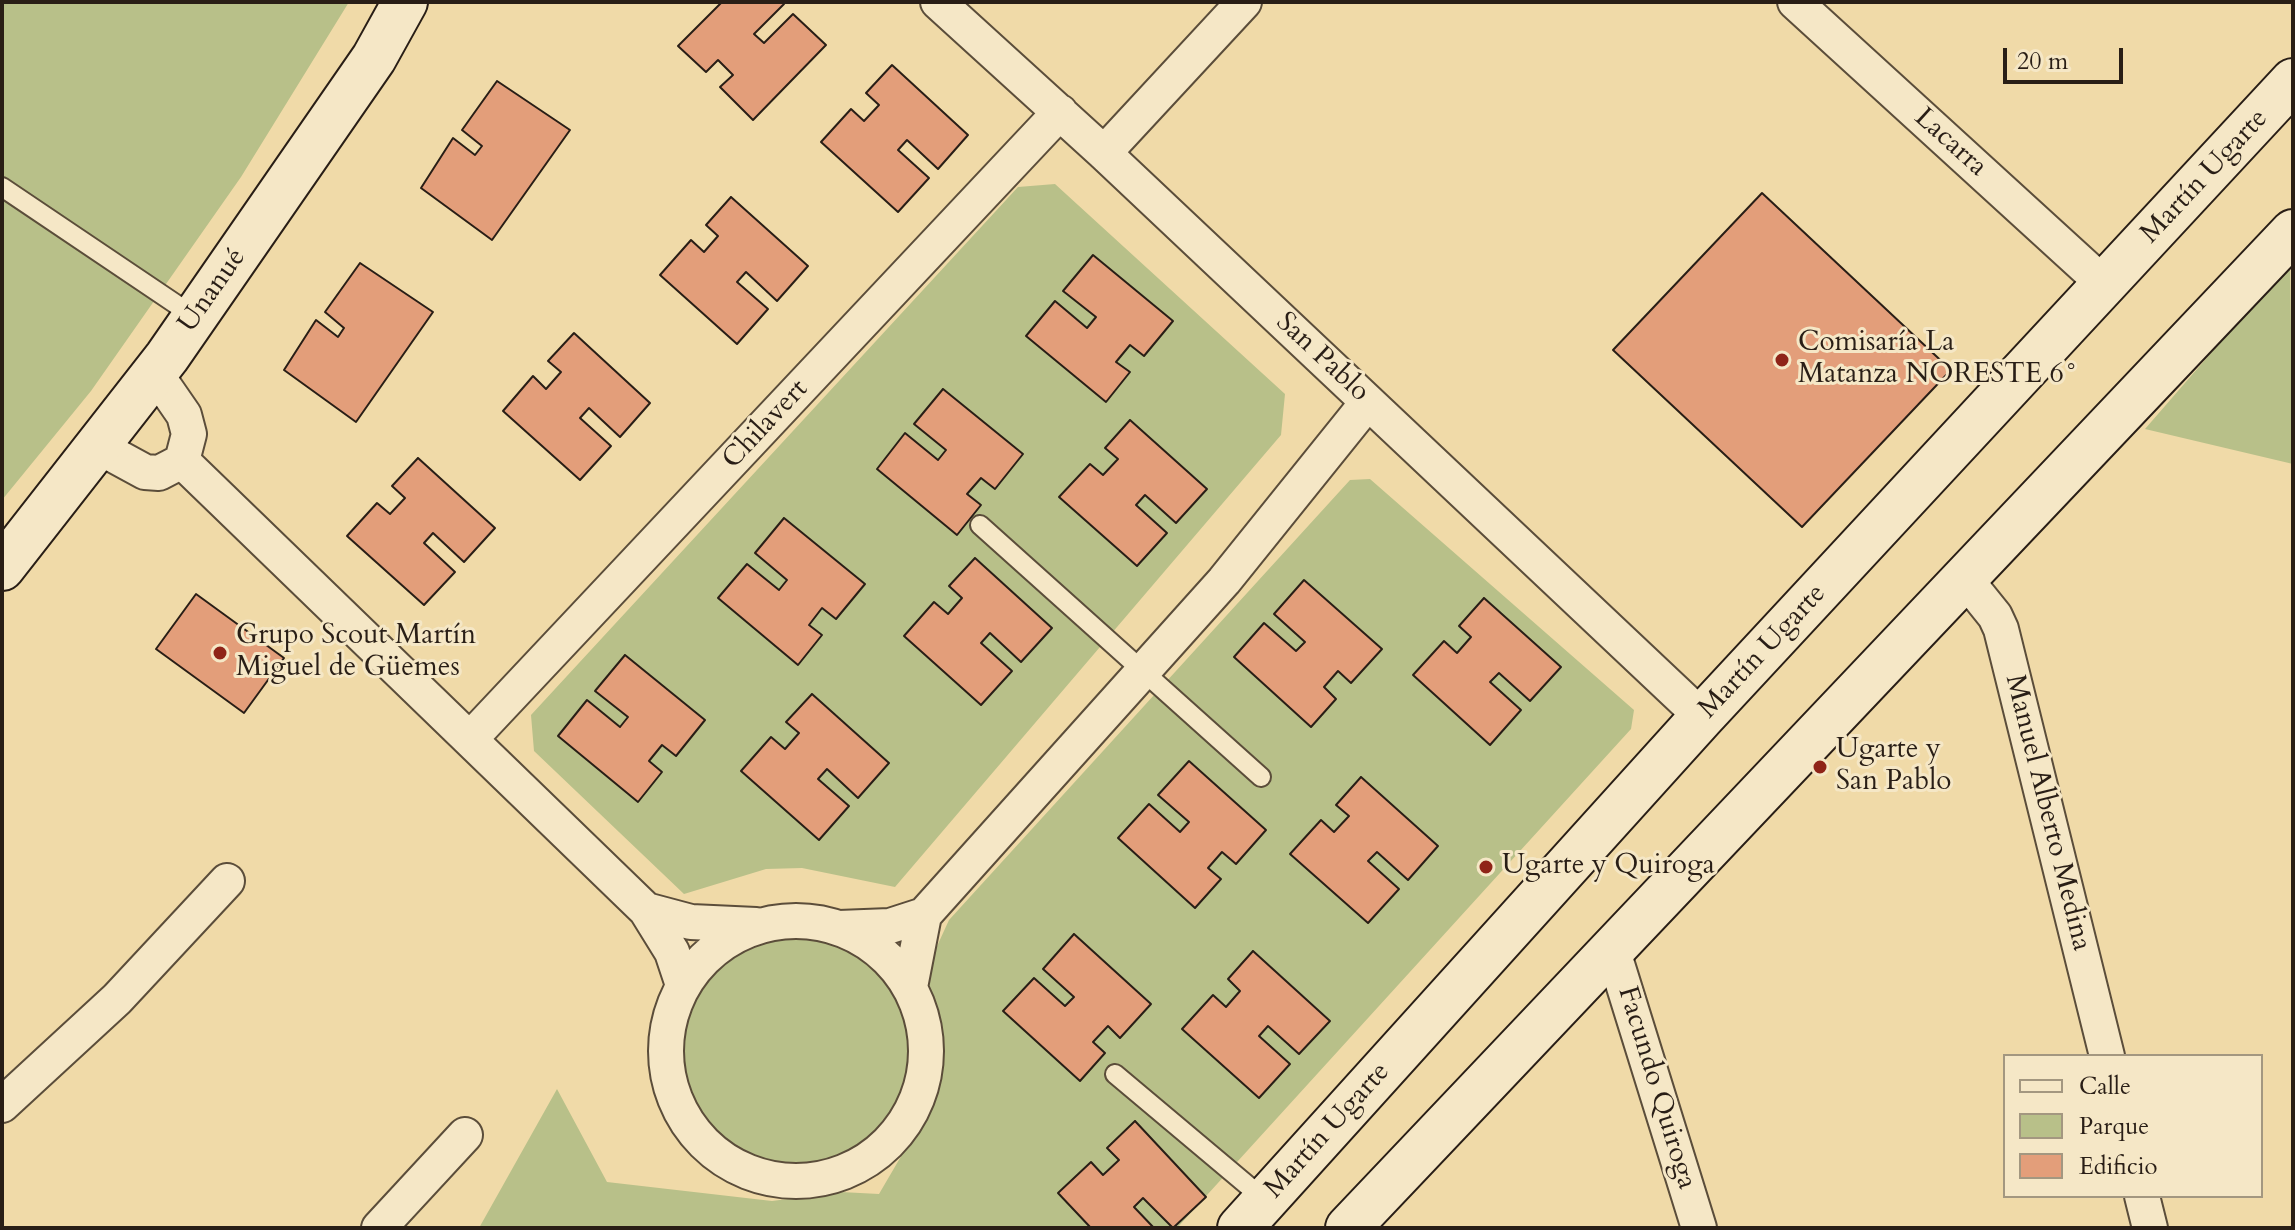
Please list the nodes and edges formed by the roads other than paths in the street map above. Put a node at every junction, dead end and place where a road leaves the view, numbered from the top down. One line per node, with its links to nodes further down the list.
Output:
1 (405, 2): 11 (street, Unanué)
2 (938, 2): 6 (street, San Pablo)
3 (1244, 2): 7 (street)
4 (1795, 2): 10 (street, Lacarra)
5 (2293, 81): 10 (street, Martín Ugarte)
6 (1060, 112): 7 (street, San Pablo); 21 (street, Chilavert)
7 (1104, 153): 13 (street, San Pablo)
8 (2, 187): 11 (lane)
9 (2293, 232): 18 (street)
10 (2105, 285): 20 (street, Martín Ugarte)
11 (195, 317): 12 (street, Unanué)
12 (155, 373): 14 (street, Unanué); 15 (street)
13 (1368, 402): 19 (street); 20 (street, San Pablo)
14 (99, 447): 15 (street); 17 (street, Unanué)
15 (182, 461): 21 (street)
16 (980, 525): 19 (lane)
17 (2, 568)
18 (1966, 580): 28 (street); 31 (street, Manuel Alberto Medina)
19 (1141, 670): 22 (lane); 25 (street)
20 (1702, 717): 36 (street, Martín Ugarte)
21 (471, 738): 24 (street)
22 (1261, 777)
23 (227, 881): 33 (street)
24 (646, 910): 26 (street); 29 (street)
25 (924, 915): 27 (street); 30 (street)
26 (762, 926): 27 (street); 29 (street)
27 (839, 928): 30 (street)
28 (1612, 948): 38 (street); 39 (street, Facundo Quiroga)
29 (683, 985): 30 (street)
30 (910, 987)
31 (2107, 1054)
32 (1115, 1074): 36 (lane)
33 (2, 1105)
34 (465, 1135): 37 (street)
35 (2142, 1198): 40 (street)
36 (1253, 1214)
37 (379, 1228)
38 (1348, 1228)
39 (1699, 1228)
40 (2150, 1228)

